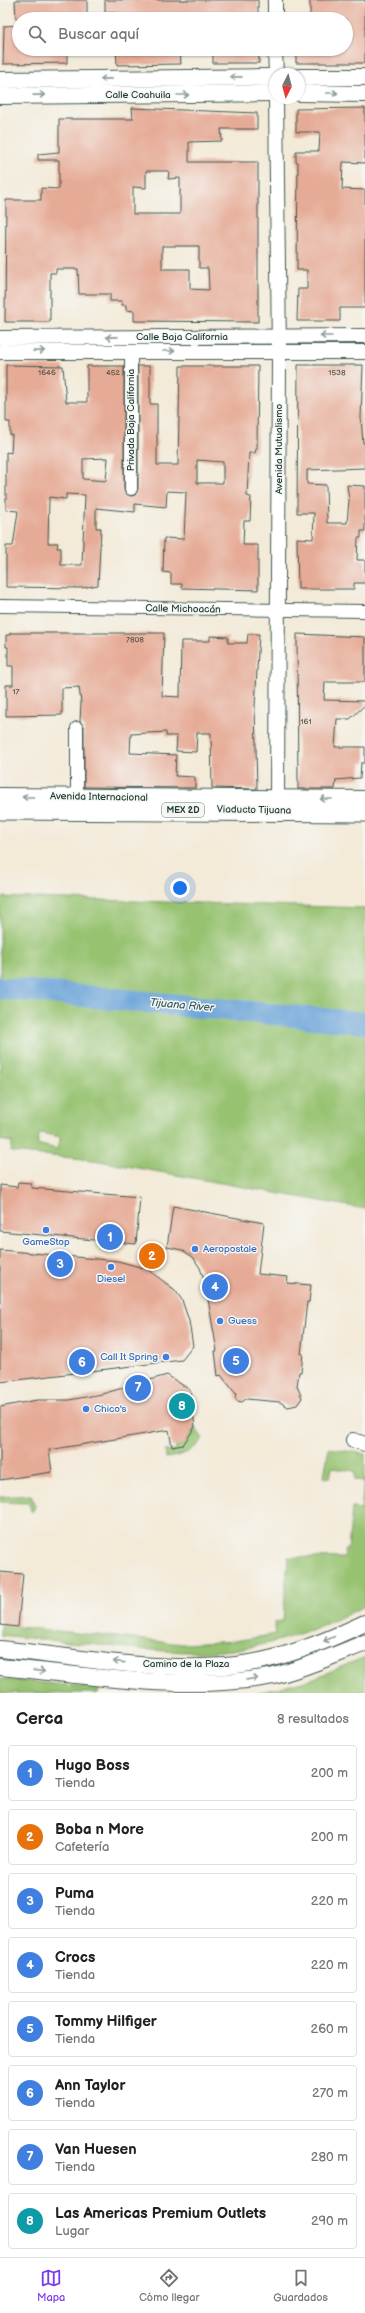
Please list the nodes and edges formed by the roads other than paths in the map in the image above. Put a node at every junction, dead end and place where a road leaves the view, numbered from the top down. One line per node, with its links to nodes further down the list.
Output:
1 (275, 0): 2 (street)
2 (275, 12)
3 (275, 56): 4 (street)
4 (276, 68)
5 (269, 77): 8 (main road, Calle Coahuila, one-way to 8)
6 (305, 77): 7 (main road)
7 (365, 77)
8 (0, 80)
9 (269, 93): 12 (main road, Calle Coahuila, one-way to 9)
10 (305, 93): 11 (main road, one-way to 11)
11 (365, 94)
12 (0, 96)
13 (276, 104): 14 (street, Avenida Mutualismo)
14 (279, 336): 15 (street, Calle Baja California, one-way to 14); 16 (street, Calle Baja California, one-way to 16); 19 (street, Avenida Mutualismo)
15 (365, 336)
16 (0, 338)
17 (131, 351): 18 (street, Calle Baja California, one-way to 17); 19 (street, Calle Baja California, one-way to 19); 21 (street, Privada Baja California)
18 (0, 352)
19 (279, 352): 20 (street, Calle Baja California); 23 (street, Avenida Mutualismo)
20 (365, 352)
21 (131, 489)
22 (0, 606): 23 (street, Calle Michoacán)
23 (279, 610): 24 (street, Calle Michoacán); 28 (street, Avenida Mutualismo)
24 (365, 611)
25 (77, 728): 27 (street)
26 (0, 796): 27 (main road, Avenida Internacional, one-way to 26)
27 (77, 797): 28 (main road, Avenida Internacional)
28 (277, 799): 29 (main road, Avenida Internacional, one-way to 28)
29 (365, 799)
30 (0, 809): 31 (highway, Viaducto Tijuana / MEX 2D)
31 (365, 811)
32 (0, 816): 33 (highway, Viaducto Tijuana / MEX 2D)
33 (365, 818)
34 (0, 820): 35 (highway)
35 (365, 823)
36 (365, 1623): 38 (main road, Camino de la Plaza, one-way to 38)
37 (365, 1643): 39 (main road, Camino de la Plaza, one-way to 37)
38 (0, 1649)
39 (0, 1667)

